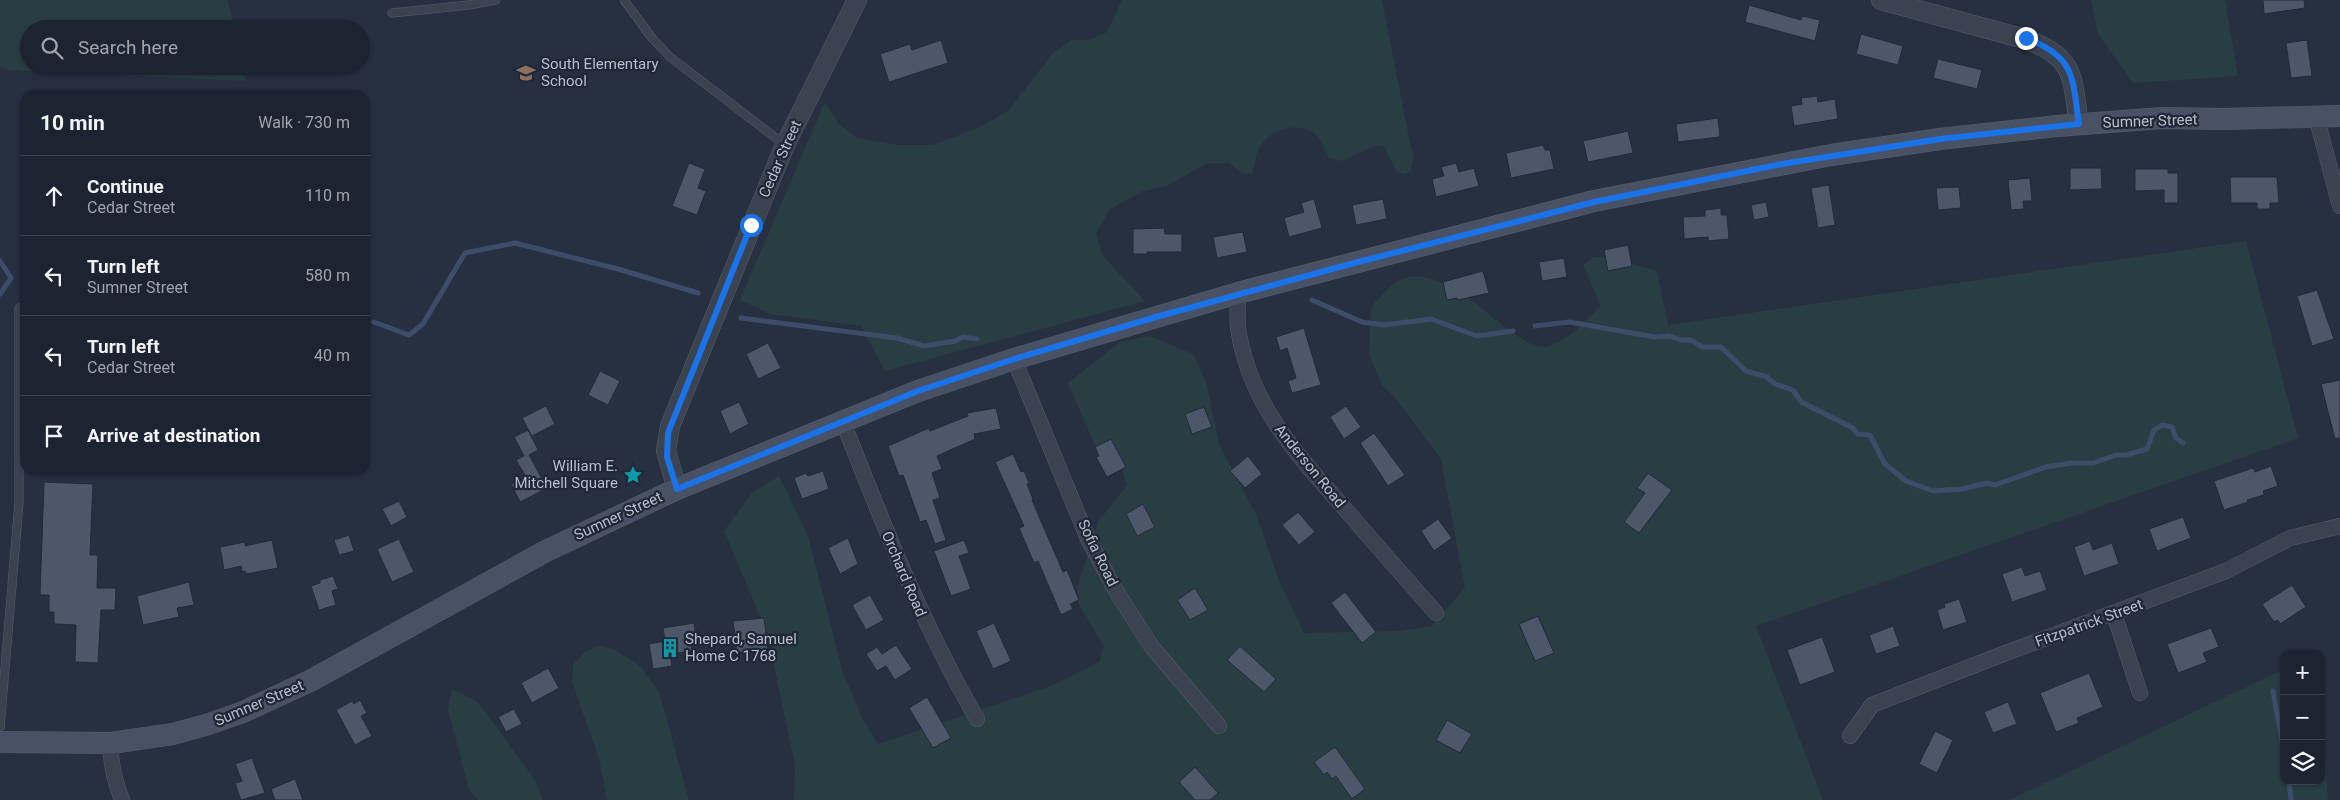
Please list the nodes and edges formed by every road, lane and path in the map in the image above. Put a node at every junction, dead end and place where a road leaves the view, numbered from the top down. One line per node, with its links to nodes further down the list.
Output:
1 (496, 0): 5 (lane)
2 (624, 0): 9 (lane)
3 (1881, 0): 8 (street)
4 (857, 1): 9 (street, Cedar Street)
5 (392, 14)
6 (2316, 116): 7 (main road, Sumner Street); 8 (main road, Sumner Street); 10 (street)
7 (2340, 116)
8 (2079, 124): 11 (main road, Sumner Street)
9 (785, 145): 15 (street, Cedar Street)
10 (2340, 206)
11 (1238, 293): 13 (main road, Sumner Street); 17 (street, Anderson Road)
12 (19, 308): 22 (lane)
13 (1014, 359): 14 (main road, Sumner Street); 21 (street, Sofia Road)
14 (843, 422): 15 (main road, Sumner Street); 20 (street, Orchard Road)
15 (677, 489): 25 (main road, Sumner Street)
16 (2340, 526): 18 (street, Fitzpatrick Street)
17 (1436, 613)
18 (2114, 614): 19 (street); 23 (street, Fitzpatrick Street)
19 (2140, 693)
20 (977, 719)
21 (1219, 726)
22 (0, 727)
23 (1850, 736)
24 (0, 742): 25 (main road, Sumner Street)
25 (111, 743): 26 (street)
26 (122, 800)

